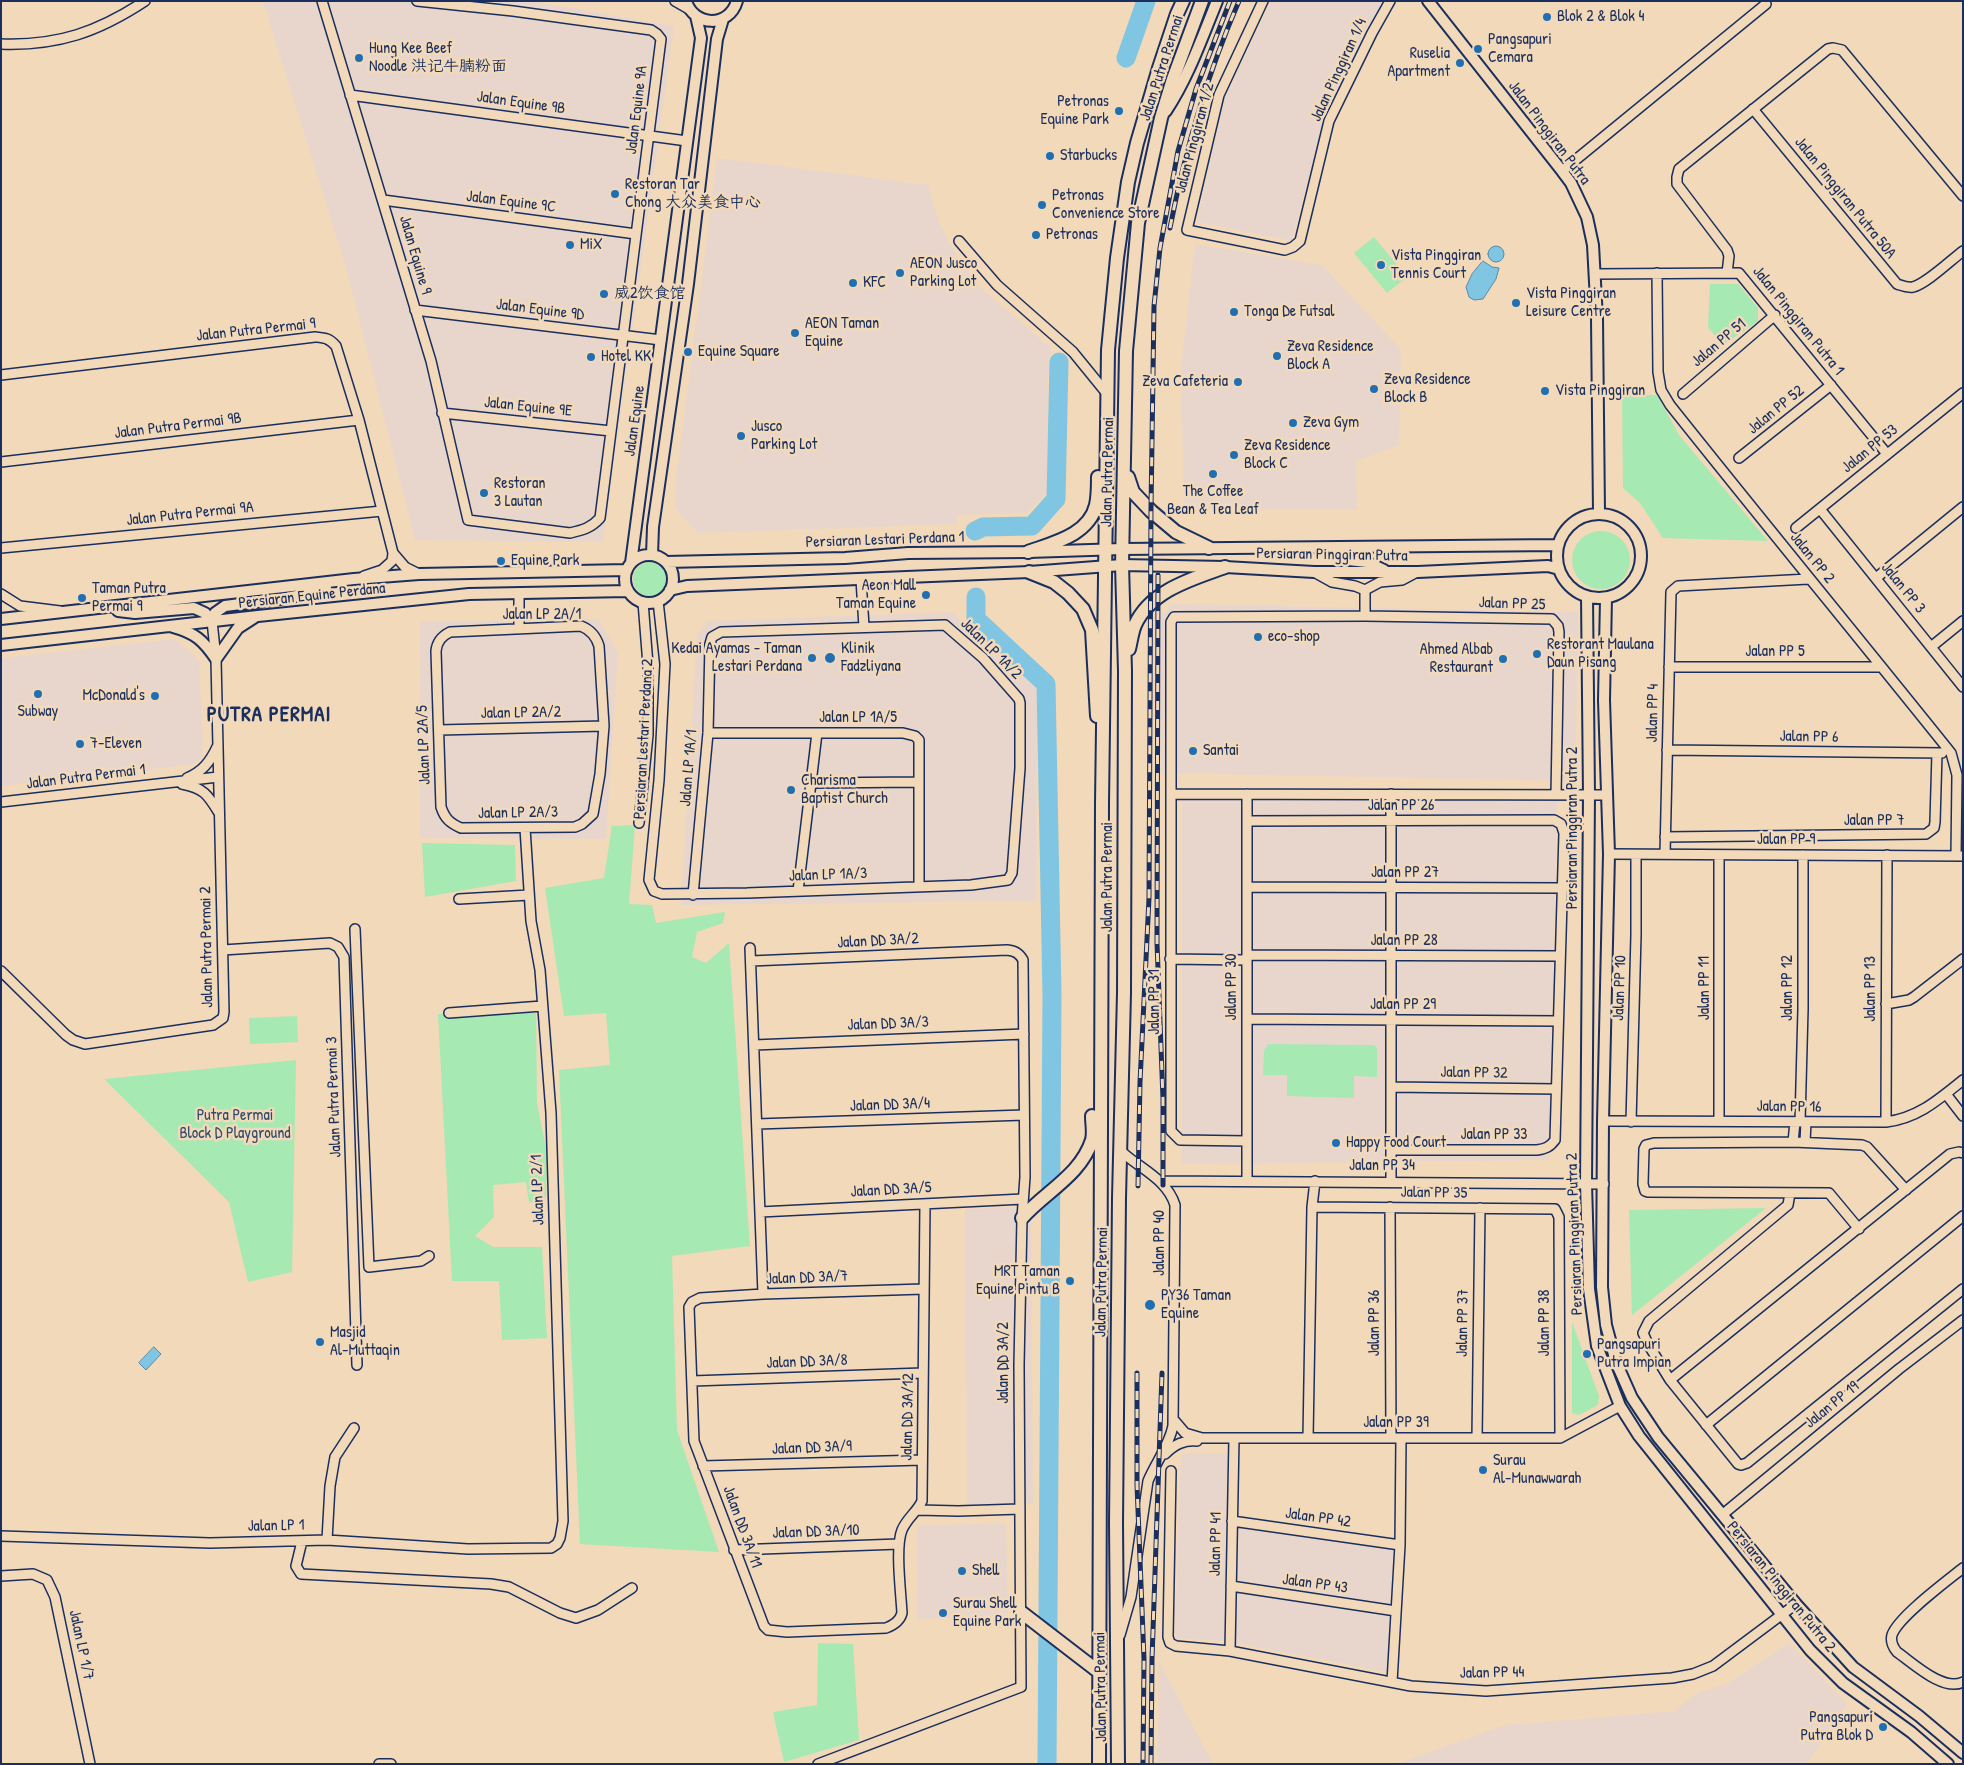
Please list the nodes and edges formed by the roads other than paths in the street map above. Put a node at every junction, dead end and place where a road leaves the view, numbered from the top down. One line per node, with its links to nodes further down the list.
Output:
1 (322, 1): 17 (street, Jalan Equine 9)
2 (417, 1): 13 (street, Jalan Equine 9A)
3 (675, 1): 14 (street)
4 (737, 1): 15 (street)
5 (1183, 1): 40 (main road, Jalan Putra Permai)
6 (1202, 1): 19 (main road, Jalan Putra Permai)
7 (1217, 1): 19 (street)
8 (1263, 1): 27 (street, Jalan Pinggiran 1/2)
9 (1390, 1): 27 (street, Jalan Pinggiran 1/4)
10 (1428, 1): 22 (street, Jalan Pinggiran Putra)
11 (144, 2): 16 (street)
12 (1766, 4): 22 (street)
13 (513, 6): 20 (street, Jalan Equine 9A)
14 (690, 9): 15 (street); 21 (street, Jalan Equine)
15 (723, 19): 63 (street, Jalan Equine)
16 (1, 44)
17 (350, 95): 20 (street, Jalan Equine 9B); 24 (street, Jalan Equine 9)
18 (1754, 109): 23 (street); 28 (street, Jalan Pinggiran Putra 50A); 30 (street)
19 (1161, 118): 48 (main road, Jalan Putra Permai)
20 (649, 136): 21 (street, Jalan Equine 9B); 25 (street, Jalan Equine 9A)
21 (687, 141): 35 (street, Jalan Equine)
22 (1562, 171): 31 (street, Jalan Pinggiran Putra)
23 (1963, 196)
24 (383, 200): 25 (street, Jalan Equine 9C); 32 (street, Jalan Equine 9)
25 (636, 234): 34 (street, Jalan Equine 9A)
26 (959, 241): 40 (street)
27 (1300, 241)
28 (1963, 251)
29 (1657, 273): 30 (street, Jalan Pinggiran Putra 1); 31 (street, Jalan Pinggiran Putra 1); 78 (street, Jalan PP 2)
30 (1727, 273): 33 (street, Jalan Pinggiran Putra 1)
31 (1595, 274): 52 (street, Jalan Pinggiran Putra)
32 (415, 310): 34 (street, Jalan Equine 9D); 41 (street, Jalan Equine 9)
33 (1775, 315): 37 (street, Jalan Pinggiran Putra 1); 39 (street, Jalan PP 51)
34 (623, 335): 35 (street, Jalan Equine 9D); 44 (street, Jalan Equine 9A)
35 (661, 340): 66 (street, Jalan Equine)
36 (1, 375): 42 (street, Jalan Putra Permai 9)
37 (1831, 385): 45 (street, Jalan Pinggiran Putra 1); 46 (street, Jalan PP 52)
38 (1963, 393): 45 (street, Jalan PP 53)
39 (1683, 394)
40 (1108, 395): 43 (main road, Jalan Putra Permai)
41 (442, 413): 44 (street, Jalan Equine 9E); 54 (street, Jalan Equine 9)
42 (359, 420): 47 (street, Jalan Putra Permai 9B); 51 (street, Jalan Putra Permai 9)
43 (1107, 426): 59 (main road, Jalan Putra Permai); 61 (main road)
44 (611, 431): 54 (street, Jalan Equine 9A)
45 (1887, 454): 50 (street, Jalan PP 53)
46 (1740, 458)
47 (1, 462)
48 (1124, 467): 58 (main road); 60 (main road, Jalan Putra Permai)
49 (1963, 507): 76 (street)
50 (1820, 509): 53 (street, Jalan PP 53); 76 (street, Jalan PP 3)
51 (382, 510): 57 (street, Jalan Putra Permai 9A); 62 (street, Jalan Putra Permai 9)
52 (1599, 513): 55 (street); 86 (street)
53 (1796, 528)
54 (570, 533)
55 (1558, 545): 56 (street, Persiaran Pinggiran Putra); 69 (street)
56 (1340, 547): 58 (street, Persiaran Pinggiran Putra); 72 (street)
57 (1, 548)
58 (1209, 548): 60 (street, Persiaran Pinggiran Putra)
59 (1105, 549): 60 (street, Persiaran Pinggiran Putra); 61 (street, Persiaran Lestari Perdana 1); 67 (main road, Jalan Putra Permai)
60 (1122, 549): 65 (main road, Jalan Putra Permai)
61 (1028, 552): 64 (street, Persiaran Lestari Perdana 1)
62 (393, 553): 74 (street); 77 (street)
63 (652, 555): 64 (street); 66 (street)
64 (666, 562): 80 (street)
65 (1122, 565): 67 (street, Persiaran Pinggiran Putra); 68 (street, Persiaran Pinggiran Putra); 106 (main road, Jalan Putra Permai)
66 (629, 566): 74 (street, Persiaran Equine Perdana); 82 (street)
67 (1104, 567): 70 (street); 116 (main road, Jalan Putra Permai)
68 (1226, 567): 71 (street, Persiaran Pinggiran Putra); 106 (main road)
69 (1559, 570): 73 (street, Persiaran Pinggiran Putra); 85 (street)
70 (1028, 572): 75 (street); 116 (main road)
71 (1314, 572): 72 (street, Persiaran Pinggiran Putra); 81 (street)
72 (1388, 572): 73 (street, Persiaran Pinggiran Putra)
73 (1418, 572): 81 (street)
74 (419, 574): 77 (street, Persiaran Equine Perdana)
75 (861, 578): 80 (street); 97 (street)
76 (1876, 578): 101 (street, Jalan PP 3)
77 (354, 579): 79 (street, Persiaran Equine Perdana)
78 (1808, 579): 104 (street, Jalan PP 4); 105 (street, Jalan PP 2)
79 (341, 582): 89 (street, Persiaran Equine Perdana); 94 (street)
80 (670, 590): 87 (street)
81 (1364, 590): 92 (street)
82 (628, 591): 83 (street, Persiaran Equine Perdana); 88 (street)
83 (519, 593): 91 (street, Persiaran Equine Perdana); 98 (street)
84 (1, 594): 90 (street)
85 (1587, 597): 86 (street); 125 (street, Persiaran Pinggiran Putra 2)
86 (1606, 598): 126 (street, Persiaran Pinggiran Putra 2)
87 (658, 601): 88 (street); 144 (street, Persiaran Lestari Perdana 2)
88 (643, 602): 132 (street, Persiaran Lestari Perdana 2)
89 (100, 609): 90 (street, Persiaran Equine Perdana); 94 (street)
90 (68, 612): 93 (street, Persiaran Equine Perdana)
91 (258, 616): 94 (street, Persiaran Equine Perdana); 103 (street)
92 (1365, 616): 121 (street, Jalan PP 25); 124 (street, Jalan PP 25)
93 (1, 620)
94 (212, 621): 96 (street, Persiaran Equine Perdana); 103 (street, Jalan Putra Permai 2)
95 (1963, 621): 101 (street)
96 (167, 626): 100 (street, Persiaran Equine Perdana); 103 (street)
97 (864, 627): 99 (street, Jalan LP 1A/2); 143 (street, Jalan LP 1A/2)
98 (519, 629): 102 (street, Jalan LP 2A/1); 108 (street, Jalan LP 2A/1)
99 (710, 644): 110 (street, Jalan LP 1A/1)
100 (1, 645)
101 (1931, 647): 107 (street, Jalan PP 3)
102 (436, 651): 109 (street, Jalan LP 2A/5)
103 (216, 659): 112 (street, Jalan Putra Permai 2)
104 (1669, 667): 105 (street, Jalan PP 5); 113 (street, Jalan PP 4)
105 (1881, 667): 115 (street, Jalan PP 2)
106 (1125, 671): 188 (main road, Jalan Putra Permai)
107 (1963, 687)
108 (604, 726): 109 (street, Jalan LP 2A/2); 134 (street, Jalan LP 2A/3)
109 (439, 730): 133 (street, Jalan LP 2A/5)
110 (708, 733): 111 (street, Jalan LP 1A/5); 151 (street, Jalan LP 1A/1)
111 (817, 733): 119 (street, Jalan LP 1A/5); 120 (street)
112 (218, 746): 117 (street, Jalan Putra Permai 2); 118 (street, Jalan Putra Permai 1)
113 (1667, 750): 114 (street, Jalan PP 6); 135 (street, Jalan PP 4)
114 (1937, 753): 115 (street, Jalan PP 6); 135 (street, Jalan PP 7)
115 (1951, 753): 127 (street, Jalan PP 2)
116 (1103, 756): 163 (main road, Jalan Putra Permai)
117 (218, 777): 118 (street, Jalan Putra Permai 1); 129 (street, Jalan Putra Permai 2)
118 (175, 782): 128 (street, Jalan Putra Permai 1); 129 (street, Jalan Putra Permai 1)
119 (919, 782): 120 (street); 145 (street, Jalan LP 1A/5)
120 (811, 783): 149 (street)
121 (1171, 794): 122 (street); 159 (street, Jalan PP 31)
122 (1247, 794): 123 (street); 130 (street, Jalan PP 30)
123 (1391, 794): 124 (street); 131 (street)
124 (1556, 795): 125 (street)
125 (1589, 795): 126 (street); 194 (street, Persiaran Pinggiran Putra 2)
126 (1606, 795): 136 (street, Persiaran Pinggiran Putra 2)
127 (1960, 799): 142 (street, Jalan PP 2)
128 (1, 802)
129 (219, 815): 155 (street, Jalan Putra Permai 2)
130 (1247, 821): 131 (street, Jalan PP 26); 146 (street, Jalan PP 30)
131 (1391, 821): 147 (street); 148 (street, Jalan PP 26)
132 (639, 823)
133 (461, 828): 134 (street, Jalan LP 2A/3)
134 (525, 828): 150 (street, Jalan LP 2/1)
135 (1665, 837): 138 (street, Jalan PP 4)
136 (1609, 854): 137 (street, Jalan PP 9); 179 (street, Persiaran Pinggiran Putra 2)
137 (1636, 854): 138 (street, Jalan PP 9); 180 (street, Jalan PP 10)
138 (1665, 854): 139 (street, Jalan PP 9)
139 (1719, 855): 140 (street, Jalan PP 9); 178 (street, Jalan PP 11)
140 (1803, 855): 141 (street, Jalan PP 9); 181 (street, Jalan PP 12)
141 (1887, 855): 142 (street, Jalan PP 9); 164 (street, Jalan PP 13)
142 (1959, 856)
143 (1012, 874): 145 (street, Jalan LP 1A/3)
144 (650, 880): 151 (street, Jalan LP 1A/3)
145 (919, 887): 149 (street, Jalan LP 1A/3)
146 (1247, 887): 147 (street, Jalan PP 27); 158 (street, Jalan PP 30)
147 (1391, 888): 148 (street, Jalan PP 27); 156 (street)
148 (1562, 888): 157 (street)
149 (798, 891): 151 (street, Jalan LP 1A/3)
150 (530, 895): 152 (street); 165 (street, Jalan LP 2/1)
151 (693, 895)
152 (459, 899)
153 (355, 929): 208 (street)
154 (750, 948): 161 (street)
155 (223, 950): 162 (street, Jalan Putra Permai 2); 214 (street, Jalan Putra Permai 3)
156 (1391, 956): 157 (street, Jalan PP 28); 158 (street, Jalan PP 28); 168 (street)
157 (1560, 956): 169 (street)
158 (1247, 958): 159 (street, Jalan PP 28); 167 (street, Jalan PP 30)
159 (1170, 959): 184 (street, Jalan PP 31)
160 (1963, 959): 164 (street)
161 (751, 962): 170 (street, Jalan DD 3A/2); 171 (street)
162 (1, 972)
163 (1102, 981): 198 (main road); 254 (main road, Jalan Putra Permai)
164 (1886, 1004): 182 (street, Jalan PP 13)
165 (542, 1006): 166 (street); 241 (street, Jalan LP 2/1)
166 (449, 1012)
167 (1247, 1019): 168 (street, Jalan PP 29); 184 (street, Jalan PP 30)
168 (1391, 1020): 169 (street, Jalan PP 29); 173 (street)
169 (1558, 1021): 174 (street)
170 (1024, 1034): 171 (street, Jalan DD 3A/3); 176 (street)
171 (754, 1045): 183 (street)
172 (1963, 1080): 175 (street, Jalan PP 16)
173 (1391, 1087): 174 (street, Jalan PP 32); 187 (street)
174 (1556, 1089): 187 (street, Jalan PP 33)
175 (1946, 1094): 177 (street); 182 (street, Jalan PP 16)
176 (1024, 1115): 183 (street, Jalan DD 3A/4); 198 (street)
177 (1963, 1116)
178 (1719, 1120): 180 (street, Jalan PP 16); 181 (street, Jalan PP 16)
179 (1603, 1121): 180 (street, Jalan PP 16); 195 (street, Persiaran Pinggiran Putra 2)
180 (1631, 1122)
181 (1801, 1122): 182 (street, Jalan PP 16); 185 (street); 186 (street)
182 (1886, 1122)
183 (757, 1124): 204 (street)
184 (1247, 1141): 190 (street, Jalan PP 30)
185 (1793, 1142): 186 (street); 197 (street)
186 (1805, 1142): 196 (street)
187 (1391, 1150): 193 (street)
188 (1121, 1151): 191 (street, Jalan PP 40); 252 (main road, Jalan Putra Permai)
189 (1963, 1153): 196 (street)
190 (1247, 1180): 191 (street, Jalan PP 34); 192 (street, Jalan PP 34)
191 (1160, 1181): 219 (street, Jalan PP 40)
192 (1314, 1181): 193 (street, Jalan PP 34); 200 (street)
193 (1391, 1181): 194 (street, Jalan PP 34)
194 (1586, 1183): 195 (street, Jalan PP 34); 218 (street, Persiaran Pinggiran Putra 2)
195 (1604, 1184): 234 (street, Persiaran Pinggiran Putra 2)
196 (1906, 1190): 207 (street)
197 (1790, 1193): 207 (street); 216 (street)
198 (1029, 1202): 199 (street, Jalan DD 3A/5); 206 (main road)
199 (925, 1204): 204 (street, Jalan DD 3A/5); 209 (street, Jalan DD 3A/12)
200 (1312, 1207): 201 (street, Jalan PP 35); 224 (street)
201 (1390, 1207): 202 (street, Jalan PP 35); 225 (street, Jalan PP 36)
202 (1480, 1208): 203 (street, Jalan PP 35); 226 (street, Jalan PP 37)
203 (1555, 1209): 227 (street, Jalan PP 38)
204 (760, 1212): 211 (street)
205 (1963, 1216): 220 (street)
206 (1022, 1218): 232 (street, Jalan DD 3A/2)
207 (1859, 1229): 216 (street)
208 (429, 1256)
209 (924, 1289): 211 (street, Jalan DD 3A/7); 215 (street, Jalan DD 3A/12)
210 (1963, 1289): 220 (street)
211 (763, 1294): 212 (street, Jalan DD 3A/7)
212 (692, 1302): 217 (street, Jalan DD 3A/11)
213 (1963, 1320): 234 (street, Jalan PP 19)
214 (357, 1365)
215 (923, 1373): 217 (street, Jalan DD 3A/8); 228 (street, Jalan DD 3A/12)
216 (1670, 1380): 220 (street)
217 (692, 1381): 230 (street, Jalan DD 3A/11)
218 (1620, 1406): 227 (street, Jalan PP 39); 250 (street, Persiaran Pinggiran Putra 2)
219 (1173, 1419): 222 (street, Jalan PP 39); 229 (street, Jalan PP 40)
220 (1706, 1425)
221 (354, 1428): 237 (street)
222 (1202, 1438): 223 (street, Jalan PP 39); 229 (street)
223 (1234, 1438): 224 (street, Jalan PP 39); 235 (street, Jalan PP 41)
224 (1308, 1438): 225 (street, Jalan PP 39)
225 (1396, 1438): 226 (street, Jalan PP 39); 240 (street, Jalan PP 36)
226 (1477, 1438): 227 (street, Jalan PP 39)
227 (1560, 1438)
228 (922, 1460): 230 (street, Jalan DD 3A/9); 233 (street, Jalan DD 3A/12)
229 (1154, 1465): 252 (street)
230 (704, 1466): 242 (street, Jalan DD 3A/11)
231 (1171, 1471): 253 (street, Jalan PP 44)
232 (1020, 1509): 233 (street); 249 (street, Jalan DD 3A/2)
233 (918, 1510): 239 (street, Jalan DD 3A/12)
234 (1722, 1515): 247 (street, Persiaran Pinggiran Putra 2)
235 (1232, 1521): 240 (street, Jalan PP 42); 245 (street, Jalan PP 41)
236 (1, 1536): 238 (street, Jalan LP 1)
237 (328, 1540): 238 (street, Jalan LP 1); 241 (street, Jalan LP 1)
238 (302, 1541): 246 (street)
239 (899, 1544): 242 (street, Jalan DD 3A/10); 251 (street, Jalan DD 3A/12)
240 (1400, 1546): 248 (street, Jalan PP 36)
241 (551, 1548)
242 (734, 1550): 251 (street, Jalan DD 3A/11)
243 (1963, 1568): 256 (street)
244 (1, 1576): 258 (street, Jalan LP 1/7)
245 (1231, 1586): 248 (street, Jalan PP 43); 253 (street, Jalan PP 41)
246 (632, 1588)
247 (1796, 1604): 250 (street, Jalan PP 44); 257 (street, Persiaran Pinggiran Putra 2)
248 (1396, 1610): 255 (street, Jalan PP 36)
249 (1020, 1612): 254 (main road); 261 (street, Jalan DD 3A/2)
250 (1782, 1615): 255 (street, Jalan PP 44); 264 (street, Persiaran Pinggiran Putra 2)
251 (897, 1622)
252 (1117, 1648): 263 (main road, Jalan Putra Permai)
253 (1230, 1652): 255 (street, Jalan PP 44)
254 (1099, 1672): 262 (main road, Jalan Putra Permai)
255 (1392, 1682)
256 (1963, 1682)
257 (1963, 1753)
258 (90, 1764)
259 (379, 1764): 260 (street)
260 (391, 1764)
261 (818, 1764)
262 (1099, 1764)
263 (1118, 1764)
264 (1948, 1764)

